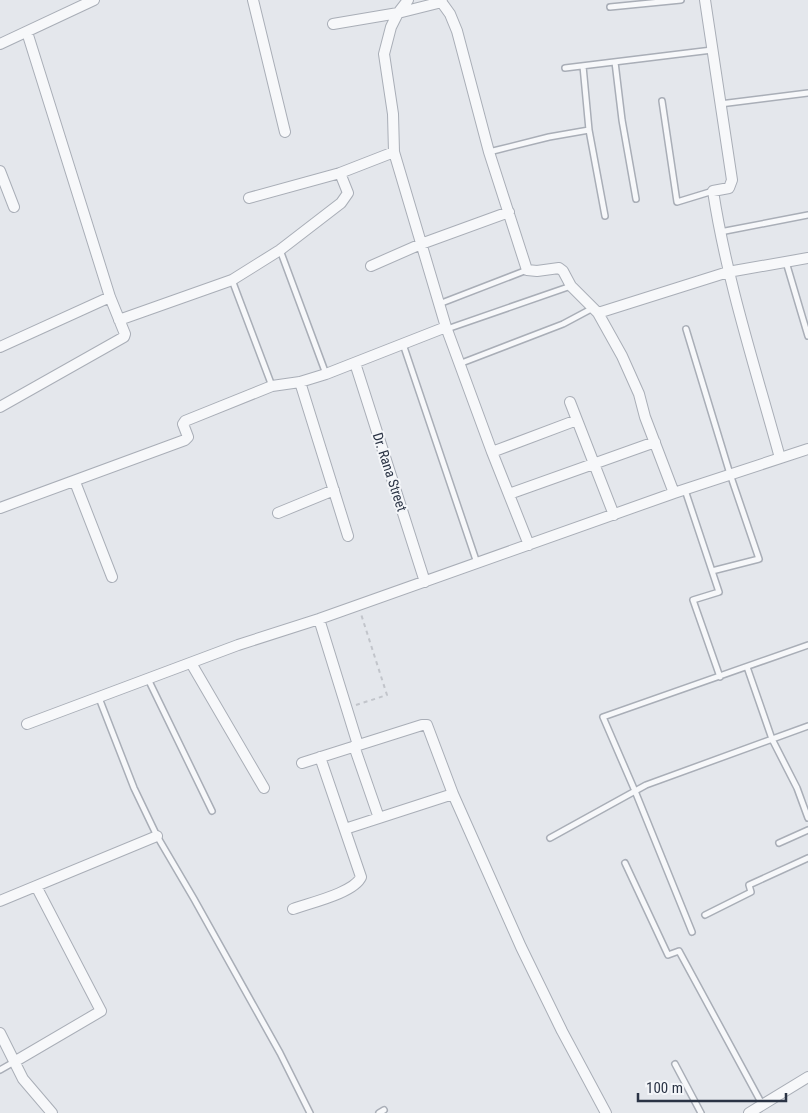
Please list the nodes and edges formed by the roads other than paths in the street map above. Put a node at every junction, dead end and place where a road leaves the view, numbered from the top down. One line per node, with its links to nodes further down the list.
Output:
1 (94, 0): 10 (street)
2 (253, 0): 20 (street)
3 (408, 0): 8 (street)
4 (681, 0): 7 (lane)
5 (704, 0): 12 (street)
6 (441, 1): 8 (street); 22 (street)
7 (610, 7)
8 (398, 13): 9 (street); 21 (street)
9 (333, 24)
10 (27, 32): 11 (street); 42 (street)
11 (0, 44)
12 (712, 50): 13 (lane); 18 (street)
13 (615, 62): 14 (lane); 27 (lane)
14 (583, 66): 15 (lane); 19 (lane)
15 (565, 68)
16 (808, 93): 18 (lane)
17 (662, 101): 25 (lane)
18 (720, 104): 25 (street)
19 (589, 130): 22 (lane); 31 (lane)
20 (285, 132)
21 (394, 152): 24 (street); 33 (street)
22 (489, 152): 29 (street)
23 (0, 171): 28 (street)
24 (340, 173): 26 (street); 34 (street)
25 (713, 191): 32 (street)
26 (249, 198)
27 (636, 199)
28 (14, 207)
29 (509, 212): 33 (street); 38 (street)
30 (808, 214): 32 (lane)
31 (605, 216)
32 (719, 232): 39 (street)
33 (421, 244): 37 (street); 43 (street)
34 (280, 250): 40 (street); 53 (lane)
35 (808, 258): 36 (street)
36 (786, 262): 39 (street); 48 (lane)
37 (371, 266)
38 (527, 270): 41 (street); 43 (lane)
39 (728, 272): 44 (street); 62 (street)
40 (232, 280): 45 (street); 55 (lane)
41 (571, 286): 44 (street); 46 (lane)
42 (110, 297): 45 (street); 50 (street)
43 (439, 304): 46 (street)
44 (596, 311): 52 (lane); 59 (street)
45 (119, 320): 57 (street)
46 (446, 328): 49 (street); 52 (street)
47 (686, 329): 64 (lane)
48 (808, 336)
49 (402, 343): 51 (street); 75 (lane)
50 (0, 348)
51 (355, 363): 53 (street); 78 (street, Dr. Rana Street)
52 (459, 364): 61 (street)
53 (326, 374): 54 (street)
54 (300, 382): 55 (street); 66 (street)
55 (272, 386): 65 (street)
56 (570, 402): 58 (street)
57 (0, 407)
58 (577, 420): 61 (street); 63 (street)
59 (655, 442): 63 (street); 68 (street)
60 (808, 449): 62 (street)
61 (492, 452): 69 (street)
62 (780, 458): 64 (street)
63 (594, 463): 69 (street); 72 (street)
64 (730, 474): 67 (street); 76 (lane)
65 (75, 482): 70 (street); 77 (street)
66 (334, 490): 71 (street); 73 (street)
67 (685, 490): 68 (street); 76 (lane)
68 (674, 493): 72 (street)
69 (509, 494): 74 (street)
70 (0, 508)
71 (278, 513)
72 (614, 515): 74 (street)
73 (348, 536)
74 (529, 545): 75 (street)
75 (477, 564): 78 (street)
76 (712, 571): 83 (lane)
77 (112, 577)
78 (425, 582): 79 (street)
79 (319, 619): 81 (street); 89 (street)
80 (808, 645): 82 (lane)
81 (190, 663): 84 (street); 92 (street)
82 (747, 667): 83 (lane); 88 (lane)
83 (720, 677): 93 (lane)
84 (148, 679): 85 (street); 95 (lane)
85 (99, 698): 86 (street); 100 (lane)
86 (27, 724)
87 (808, 726): 88 (lane)
88 (772, 739): 93 (lane); 97 (lane)
89 (356, 746): 90 (street); 94 (street); 96 (street)
90 (320, 757): 91 (street); 98 (street)
91 (302, 763)
92 (264, 788)
93 (635, 791): 101 (lane); 109 (lane)
94 (452, 794): 96 (street); 118 (street)
95 (212, 811)
96 (379, 818): 98 (street)
97 (808, 818)
98 (345, 829): 107 (street)
99 (808, 830): 102 (lane)
100 (157, 836): 105 (street); 117 (lane)
101 (550, 838)
102 (779, 843)
103 (808, 858): 108 (lane)
104 (625, 863): 115 (lane)
105 (36, 886): 106 (street); 111 (street)
106 (0, 901)
107 (293, 908)
108 (706, 915)
109 (692, 932)
110 (0, 1033): 111 (street)
111 (14, 1062): 113 (lane); 116 (street)
112 (675, 1064): 119 (lane)
113 (0, 1070)
114 (808, 1077): 115 (street)
115 (762, 1105): 120 (street)
116 (52, 1113)
117 (310, 1113)
118 (606, 1113)
119 (701, 1113)
120 (749, 1113)

